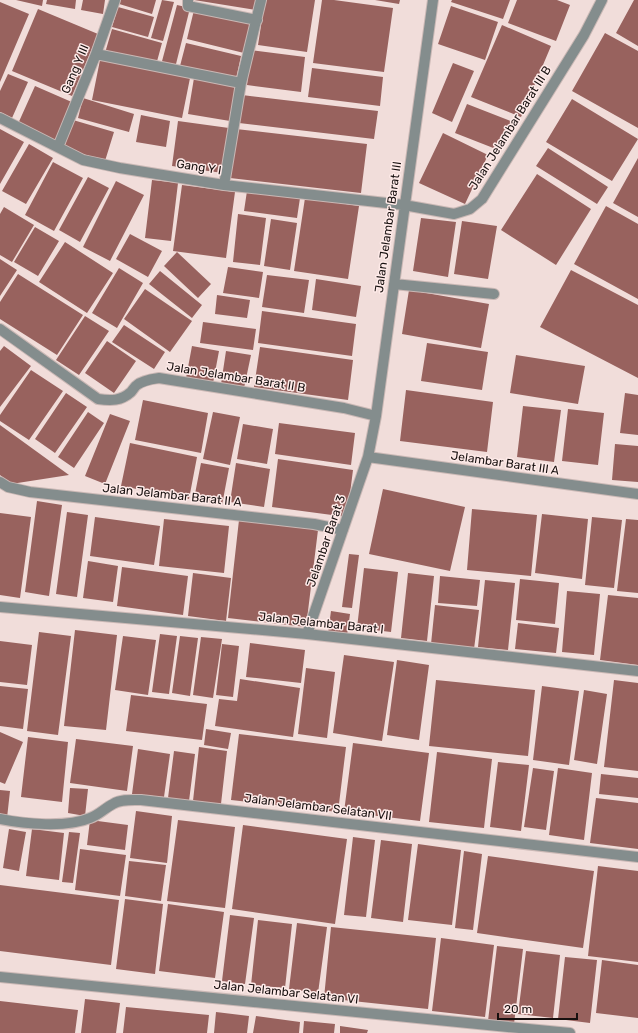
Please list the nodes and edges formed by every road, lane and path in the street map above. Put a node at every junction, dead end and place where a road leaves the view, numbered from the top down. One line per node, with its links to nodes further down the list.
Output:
1 (115, 0): 7 (street, Gang Y III)
2 (188, 0): 6 (street)
3 (261, 0): 6 (street)
4 (433, 0): 12 (street, Jalan Jelambar Barat III)
5 (602, 0): 12 (street, Jalan Jelambar Barat III B)
6 (256, 20): 8 (street)
7 (96, 54): 8 (street); 10 (street, Gang Y III)
8 (241, 83): 11 (street)
9 (0, 118): 10 (street, Gang Y I)
10 (58, 147): 11 (street, Gang Y I)
11 (224, 184): 12 (street, Gang Y I)
12 (404, 205): 13 (street, Jalan Jelambar Barat III)
13 (394, 284): 14 (street); 16 (street, Jalan Jelambar Barat III)
14 (494, 294)
15 (0, 329): 16 (street, Jalan Jelambar Barat II B)
16 (376, 416): 17 (street, Jalan Jelambar Barat III)
17 (368, 457): 19 (street, Jelambar Barat III A); 20 (street, Jelambar Barat 3)
18 (0, 482): 20 (street, Jalan Jelambar Barat II A)
19 (638, 494)
20 (343, 530): 22 (street, Jelambar Barat 3)
21 (0, 607): 22 (street, Jalan Jelambar Barat I)
22 (307, 634): 23 (street, Jalan Jelambar Barat I)
23 (638, 671)
24 (0, 819): 25 (street, Jalan Jelambar Selatan VII)
25 (638, 857)
26 (0, 977): 27 (street, Jalan Jelambar Selatan VI)
27 (570, 1033)

